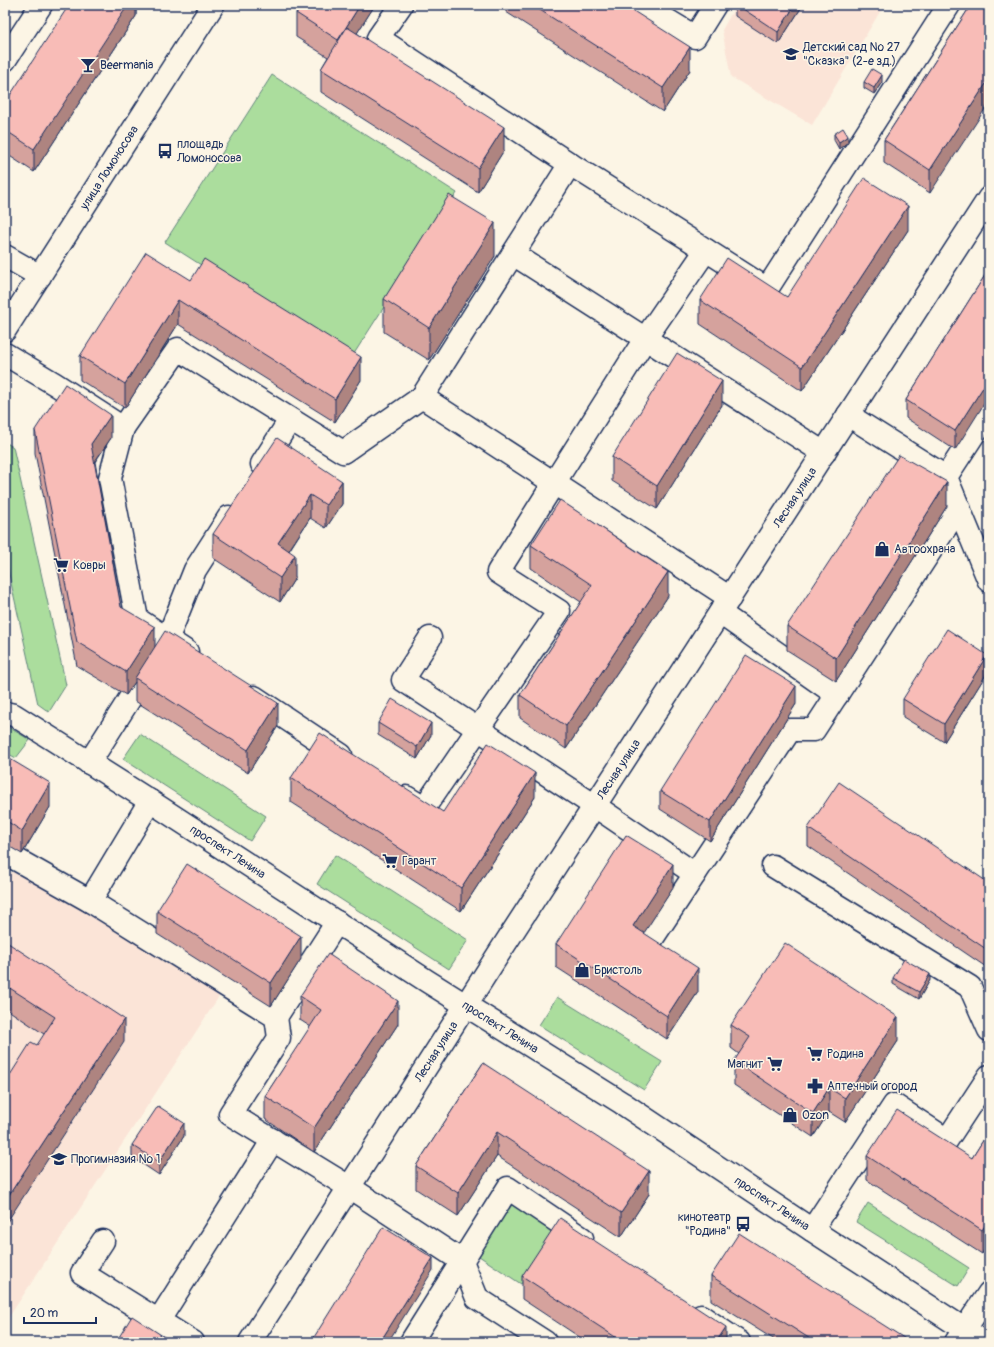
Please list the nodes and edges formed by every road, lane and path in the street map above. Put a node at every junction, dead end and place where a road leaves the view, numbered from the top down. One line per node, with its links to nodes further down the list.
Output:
1 (41, 5): 7 (main road)
2 (213, 5): 13 (main road, улица Ломоносова)
3 (401, 5): 8 (main road)
4 (642, 5): 5 (main road)
5 (715, 5)
6 (949, 5): 10 (main road)
7 (5, 60)
8 (570, 164): 10 (main road); 11 (main road)
9 (989, 198): 19 (main road, Лесная улица)
10 (706, 250): 15 (main road)
11 (513, 254): 15 (main road); 17 (main road)
12 (5, 256): 13 (main road)
13 (40, 276): 14 (main road, улица Ломоносова)
14 (5, 330)
15 (645, 339): 22 (main road); 25 (main road)
16 (5, 354): 21 (main road)
17 (422, 397): 20 (main road); 25 (main road)
18 (989, 411): 23 (main road)
19 (848, 415): 22 (main road, Лесная улица); 23 (main road)
20 (290, 420): 21 (main road); 24 (main road)
21 (123, 428): 31 (main road)
22 (824, 453): 29 (main road, Лесная улица)
23 (946, 477): 27 (main road)
24 (253, 478)
25 (554, 483): 29 (main road); 36 (main road)
26 (240, 498): 31 (main road)
27 (959, 508): 28 (main road); 34 (main road)
28 (989, 581)
29 (725, 606): 34 (main road); 41 (main road, Лесная улица)
30 (430, 638): 36 (main road)
31 (168, 640): 32 (main road); 37 (main road)
32 (201, 662)
33 (241, 688): 38 (main road)
34 (838, 695): 44 (main road)
35 (8, 711): 37 (main road, проспект Ленина)
36 (478, 729): 39 (main road); 41 (main road)
37 (89, 763): 40 (main road, проспект Ленина)
38 (360, 767)
39 (392, 788)
40 (150, 801): 45 (main road); 46 (main road, проспект Ленина)
41 (595, 806): 44 (main road); 48 (main road, Лесная улица)
42 (5, 853): 45 (main road)
43 (773, 866): 50 (main road)
44 (695, 874): 47 (main road)
45 (90, 901): 49 (main road)
46 (337, 922): 48 (main road, проспект Ленина); 49 (main road)
47 (652, 940)
48 (466, 1005): 53 (main road, Лесная улица); 54 (main road, проспект Ленина)
49 (276, 1017): 52 (main road)
50 (989, 1030)
51 (989, 1076): 54 (main road)
52 (273, 1140): 53 (main road); 60 (main road)
53 (349, 1187): 57 (main road); 63 (main road, Лесная улица)
54 (812, 1230): 61 (main road, проспект Ленина)
55 (103, 1241): 60 (main road)
56 (599, 1249): 57 (main road)
57 (462, 1261): 64 (main road); 65 (main road)
58 (989, 1293): 61 (main road)
59 (688, 1308): 66 (main road)
60 (159, 1320): 62 (main road)
61 (960, 1336): 67 (main road, проспект Ленина)
62 (194, 1342)
63 (250, 1342)
64 (411, 1342)
65 (545, 1342)
66 (739, 1342)
67 (984, 1342)

